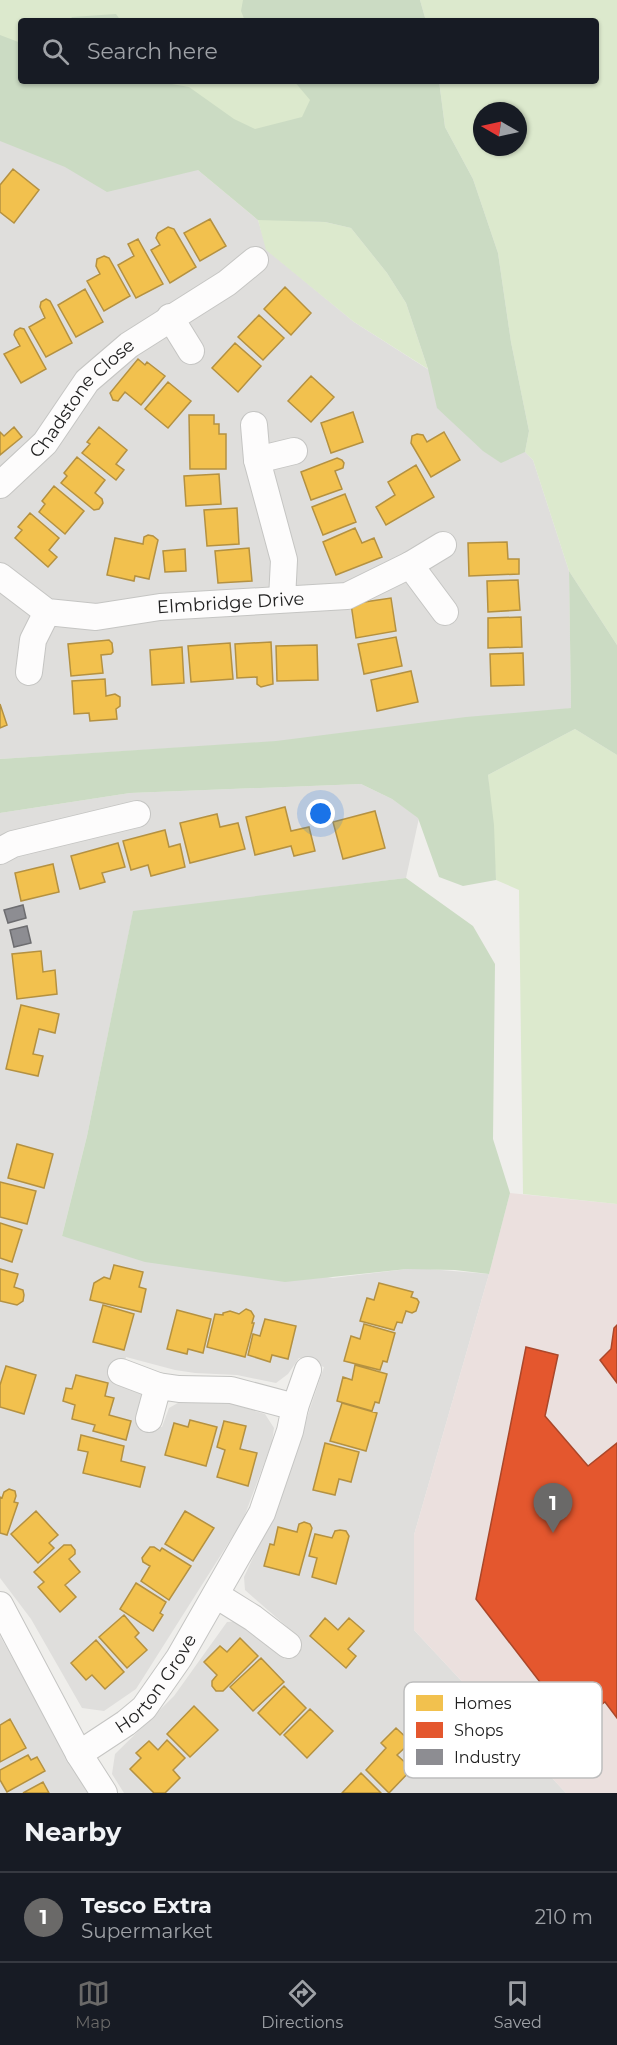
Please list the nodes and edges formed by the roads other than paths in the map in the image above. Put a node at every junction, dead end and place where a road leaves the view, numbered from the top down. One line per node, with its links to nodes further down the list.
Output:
1 (255, 260): 2 (street, Chadstone Close)
2 (170, 317): 3 (street); 7 (street, Chadstone Close)
3 (191, 351)
4 (254, 424): 6 (street)
5 (294, 451): 6 (street)
6 (257, 460): 11 (street)
7 (0, 485)
8 (443, 545): 9 (street, Elmbridge Drive)
9 (410, 565): 11 (street, Elmbridge Drive); 13 (street)
10 (0, 576): 12 (street)
11 (282, 599): 12 (street, Elmbridge Drive)
12 (47, 612): 14 (street)
13 (445, 612)
14 (29, 672)
15 (137, 814): 16 (street)
16 (0, 851)
17 (308, 1370): 20 (street, Horton Grove)
18 (121, 1372): 19 (street)
19 (158, 1386): 20 (street); 21 (street)
20 (295, 1407): 22 (street, Horton Grove)
21 (148, 1419)
22 (216, 1595): 24 (street); 25 (street, Horton Grove)
23 (0, 1605): 25 (street)
24 (288, 1645)
25 (79, 1754): 26 (street)
26 (104, 1793)

